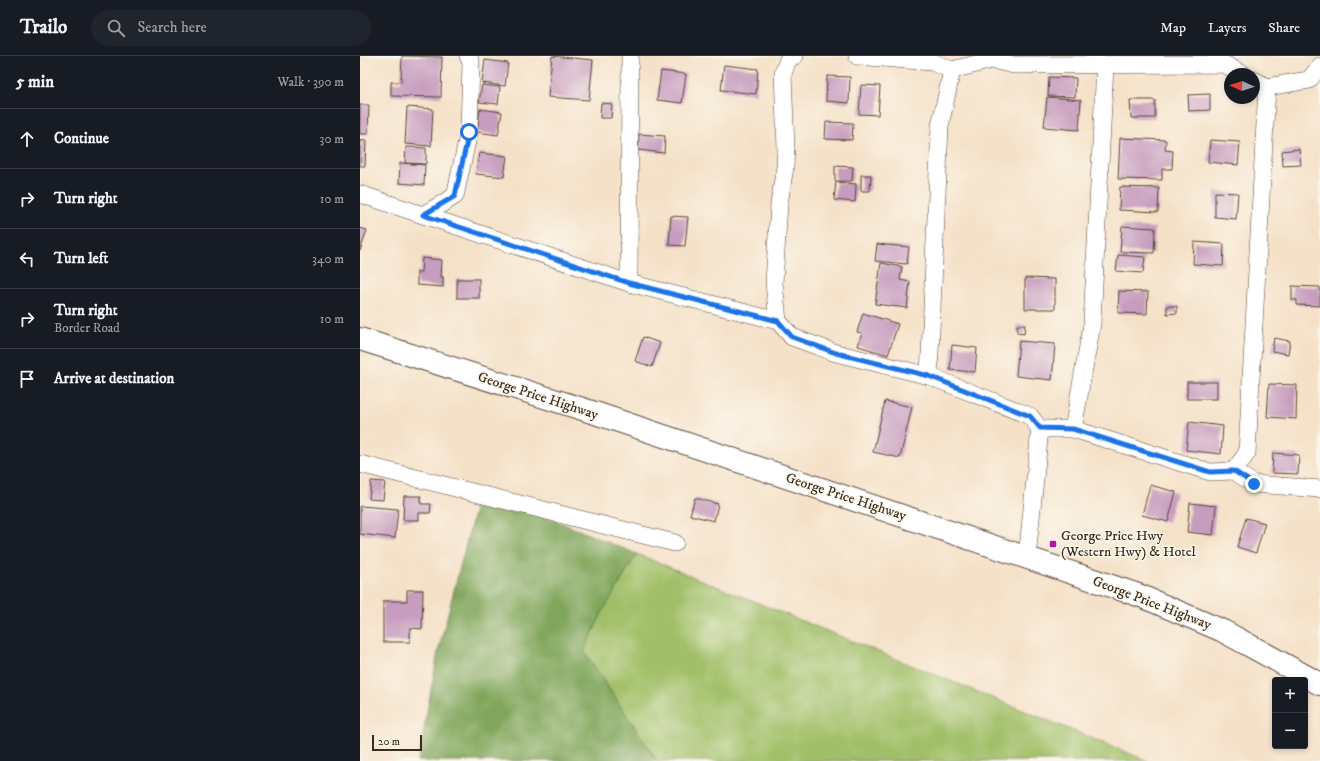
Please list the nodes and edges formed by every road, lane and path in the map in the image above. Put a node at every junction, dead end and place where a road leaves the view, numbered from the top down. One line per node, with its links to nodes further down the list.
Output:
1 (468, 56): 13 (street)
2 (630, 56): 14 (street)
3 (795, 56): 15 (street)
4 (857, 56): 9 (street)
5 (992, 58): 6 (street); 9 (street)
6 (1106, 65): 8 (street); 19 (street)
7 (1320, 66): 10 (street)
8 (1232, 68)
9 (952, 70): 17 (street)
10 (1260, 83)
11 (1259, 104): 21 (street)
12 (360, 194): 13 (street)
13 (423, 215): 14 (street)
14 (629, 283): 15 (street)
15 (778, 321): 17 (street)
16 (361, 344): 24 (highway, George Price Highway)
17 (929, 376): 18 (street)
18 (1040, 428): 19 (street); 24 (street)
19 (1073, 429): 21 (street)
20 (360, 464): 23 (street)
21 (1234, 471): 22 (street)
22 (1320, 489)
23 (675, 543)
24 (1027, 558): 25 (highway, George Price Highway)
25 (1320, 684)

